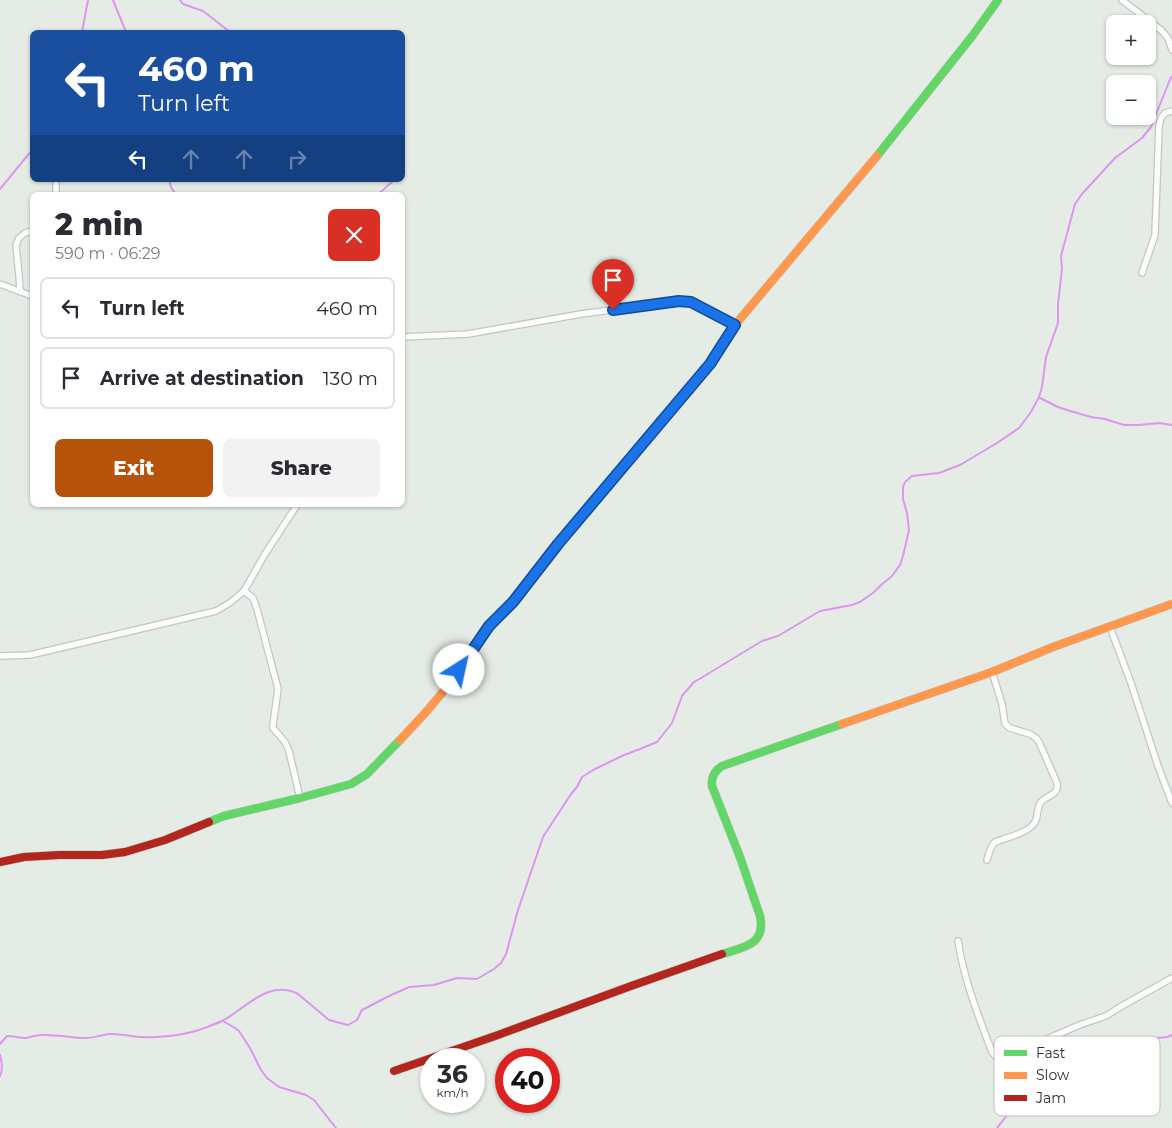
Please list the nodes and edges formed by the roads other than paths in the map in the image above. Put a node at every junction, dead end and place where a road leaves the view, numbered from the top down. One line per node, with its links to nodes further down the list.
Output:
1 (998, 0): 10 (street)
2 (1122, 0): 3 (street)
3 (1172, 50)
4 (1172, 111): 6 (street)
5 (30, 232): 8 (street)
6 (1142, 273)
7 (0, 284): 8 (street)
8 (20, 291): 9 (street)
9 (30, 295)
10 (735, 325): 11 (street); 18 (street)
11 (405, 337)
12 (296, 507): 13 (street)
13 (244, 591): 16 (street); 18 (street)
14 (1172, 604): 15 (street)
15 (1110, 626): 17 (street); 19 (street)
16 (0, 656)
17 (992, 672): 20 (street); 26 (street)
18 (300, 798): 21 (street)
19 (1172, 803)
20 (987, 860)
21 (0, 862)
22 (958, 941): 25 (street)
23 (1172, 978): 24 (street)
24 (1053, 1036)
25 (994, 1055)
26 (394, 1071)

